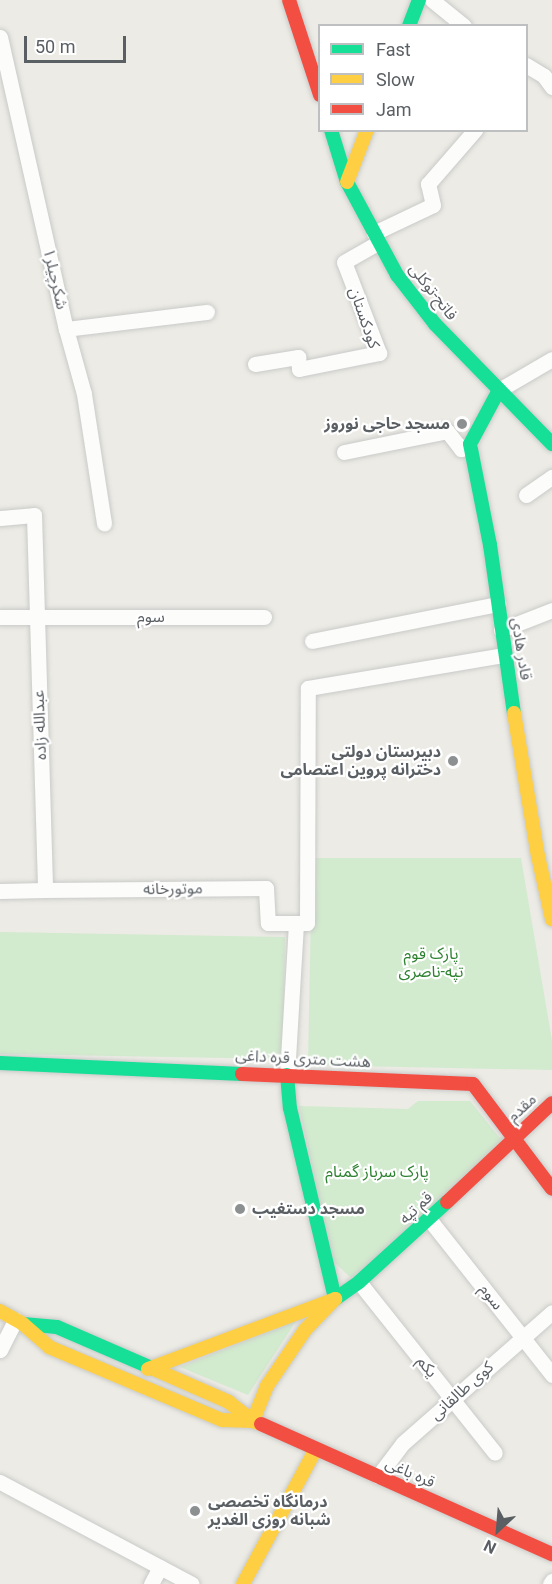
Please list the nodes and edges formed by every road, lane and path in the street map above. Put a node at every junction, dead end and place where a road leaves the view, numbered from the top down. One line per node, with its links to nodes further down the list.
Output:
1 (290, 0): 9 (street)
2 (419, 0): 4 (street)
3 (432, 0): 5 (street)
4 (410, 24)
5 (462, 24)
6 (0, 37): 16 (street, شکرچیلر۱)
7 (528, 68): 8 (street)
8 (552, 87)
9 (318, 89)
10 (332, 132): 13 (street, فاتح-توکلی)
11 (367, 132): 13 (street)
12 (473, 132): 14 (street)
13 (347, 182): 14 (street, فاتح-توکلی)
14 (377, 237): 18 (street, کودکستان); 19 (street, فاتح-توکلی)
15 (207, 312): 16 (street)
16 (66, 329): 26 (street, شکرچیلر۱)
17 (552, 359): 19 (street)
18 (255, 364)
19 (499, 390): 20 (street); 21 (street, فاتح-توکلی)
20 (470, 444): 22 (street); 27 (street, قادر هادی)
21 (552, 444)
22 (344, 452)
23 (552, 477): 24 (street)
24 (526, 495)
25 (0, 518): 30 (street, عبدالله زاده)
26 (104, 523)
27 (498, 604): 32 (street, قادر هادی); 33 (street)
28 (552, 610): 32 (street)
29 (0, 617): 30 (street, سوم)
30 (38, 617): 31 (street, سوم); 35 (street, عبدالله زاده)
31 (264, 617)
32 (501, 630): 34 (street, قادر هادی)
33 (312, 641)
34 (504, 655): 37 (street, قادر هادی); 38 (street)
35 (45, 890): 36 (street); 38 (street, موتورخانه)
36 (0, 891)
37 (552, 919)
38 (296, 923): 40 (street)
39 (0, 1063): 40 (street, هشت متری قره داغی)
40 (287, 1075): 42 (street, هشت متری قره داغی); 46 (street)
41 (552, 1103): 42 (street, مقدم)
42 (515, 1138): 43 (street, هشت متری قره داغی); 44 (street, قم تپه)
43 (552, 1189)
44 (429, 1219): 45 (street, قم تپه); 50 (street, سوم)
45 (359, 1282): 46 (street, قم تپه); 54 (street, یکم)
46 (335, 1299): 52 (street, قم تپه); 55 (street, قم تپه)
47 (0, 1311): 49 (street)
48 (552, 1312): 50 (street, کوی طالقانی)
49 (19, 1322): 51 (street); 52 (street); 55 (street)
50 (522, 1337): 53 (street, سوم); 54 (street, کوی طالقانی)
51 (0, 1350)
52 (148, 1369): 55 (street)
53 (552, 1375)
54 (453, 1400): 57 (street, یکم); 58 (street, کوی طالقانی)
55 (254, 1422): 56 (street, قره باغی)
56 (315, 1450): 58 (street, قره باغی); 64 (street)
57 (495, 1453)
58 (378, 1476): 60 (street, قره باغی)
59 (0, 1482): 61 (street)
60 (552, 1554)
61 (160, 1567): 62 (street); 63 (street)
62 (151, 1584)
63 (192, 1584)
64 (243, 1584)

